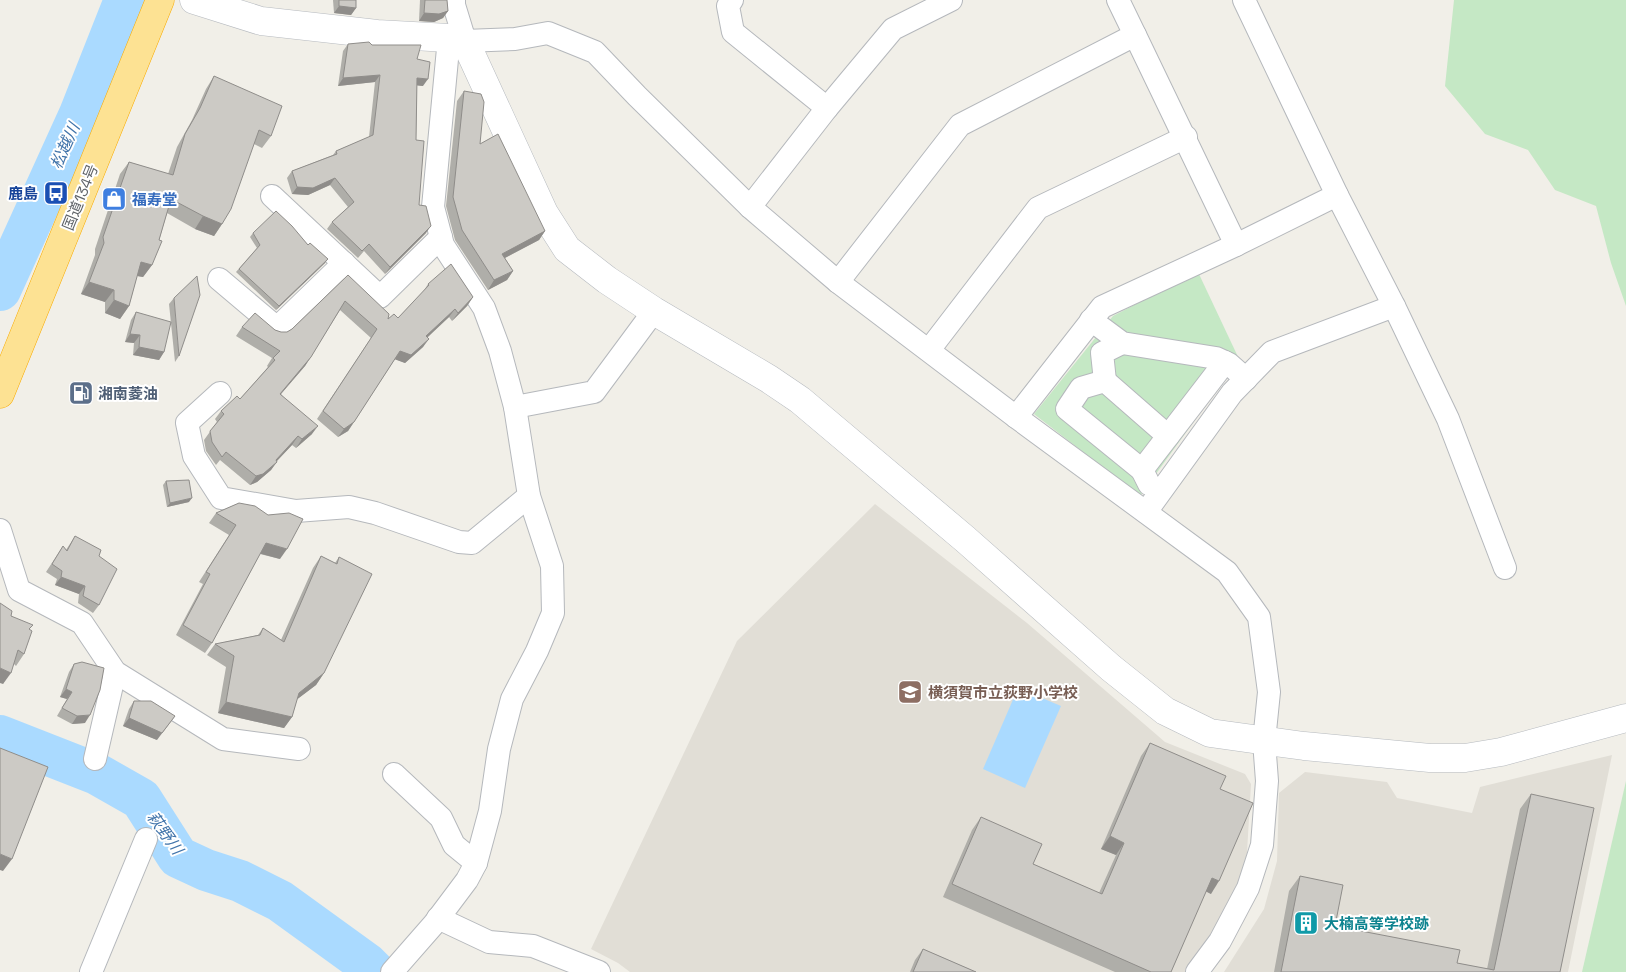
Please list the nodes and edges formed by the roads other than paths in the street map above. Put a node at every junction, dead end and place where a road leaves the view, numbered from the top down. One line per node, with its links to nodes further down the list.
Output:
1 (160, 0): 29 (highway, 国道134号)
2 (194, 0): 9 (street)
3 (454, 0): 9 (street)
4 (732, 0): 10 (street)
5 (951, 0): 10 (street)
6 (1118, 0): 8 (street)
7 (1244, 0): 12 (street)
8 (1135, 35): 11 (street); 19 (street)
9 (457, 40): 14 (street); 15 (street); 21 (street)
10 (827, 108): 14 (street)
11 (1186, 137): 16 (street); 24 (street)
12 (1337, 195): 16 (street); 20 (street)
13 (272, 196): 17 (street)
14 (750, 207): 19 (street)
15 (441, 237): 17 (street); 30 (street)
16 (1236, 245): 22 (street)
17 (344, 263): 18 (street)
18 (219, 279)
19 (838, 282): 24 (street)
20 (1394, 306): 26 (street); 37 (street)
21 (654, 311): 30 (street); 40 (street)
22 (1091, 320): 23 (street); 31 (street)
23 (1122, 343): 25 (street); 27 (street)
24 (929, 350): 31 (street)
25 (1225, 362): 26 (street); 32 (street)
26 (1246, 379): 35 (street)
27 (1105, 381): 32 (street); 33 (street)
28 (220, 393): 34 (street)
29 (0, 394)
30 (515, 407): 34 (street)
31 (1016, 417): 35 (street)
32 (1168, 436): 33 (street)
33 (1142, 470): 35 (street)
34 (529, 496): 45 (street)
35 (1151, 504): 40 (street)
36 (0, 530): 38 (street)
37 (1505, 568)
38 (115, 672): 41 (street); 42 (street)
39 (1626, 718): 40 (street)
40 (1264, 741): 50 (street)
41 (299, 749)
42 (95, 759)
43 (394, 774): 45 (street)
44 (146, 839): 48 (street)
45 (476, 863): 46 (street)
46 (438, 918): 47 (street); 49 (street)
47 (394, 970)
48 (91, 972)
49 (599, 972)
50 (1197, 972)

